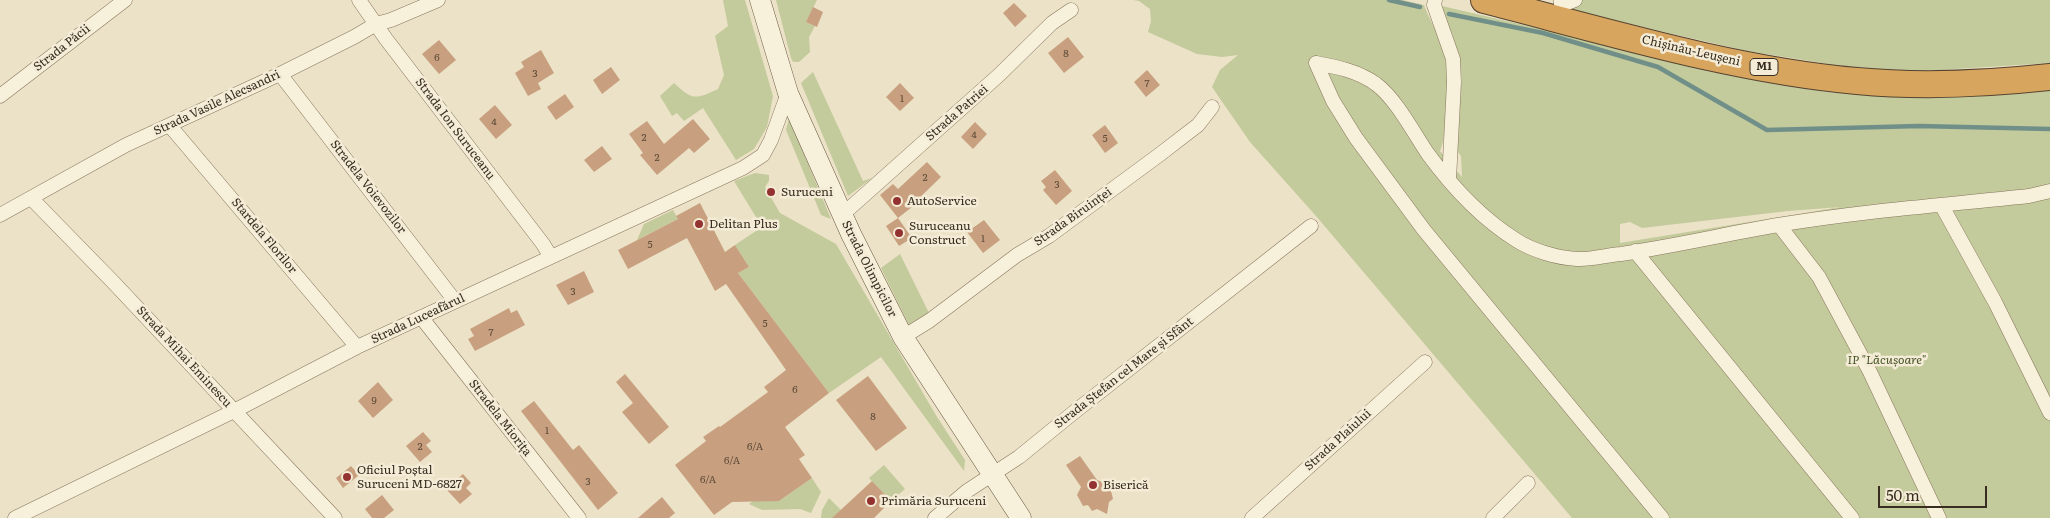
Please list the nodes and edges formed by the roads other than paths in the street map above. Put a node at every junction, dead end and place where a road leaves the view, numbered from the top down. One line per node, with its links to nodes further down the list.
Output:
1 (125, 0): 13 (street, Strada Păcii)
2 (359, 0): 9 (street, Strada Ion Suruceanu)
3 (438, 0): 9 (street, Strada Vasile Alecsandri)
4 (760, 0): 12 (main road, Strada Olimpicilor)
5 (1435, 0): 16 (street)
6 (1484, 0): 7 (highway, Chișinău-Leușeni / M1)
7 (1565, 6): 11 (highway, Chișinău-Leușeni / M1)
8 (1071, 10): 21 (street, Strada Patriei)
9 (376, 24): 10 (street, Strada Vasile Alecsandri); 25 (street, Strada Ion Suruceanu)
10 (280, 74): 15 (street, Strada Vasile Alecsandri); 26 (street, Stradela Voievozilor)
11 (2050, 77)
12 (788, 93): 21 (main road, Strada Olimpicilor); 25 (street, Strada Luceafărul)
13 (0, 96)
14 (1212, 107): 28 (street, Strada Biruinței)
15 (170, 126): 18 (street, Strada Vasile Alecsandri); 29 (street, Stardela Florilor)
16 (1449, 180): 24 (street); 42 (street)
17 (2050, 191): 19 (street)
18 (31, 198): 20 (street, Strada Vasile Alecsandri); 31 (street, Strada Mihai Eminescu)
19 (1942, 206): 22 (street); 32 (street)
20 (0, 215)
21 (842, 215): 28 (main road, Strada Olimpicilor)
22 (1779, 225): 24 (street); 44 (street)
23 (1311, 226): 33 (street, Strada Ștefan cel Mare și Sfânt)
24 (1635, 252): 43 (street)
25 (551, 257): 26 (street, Strada Luceafărul)
26 (456, 301): 27 (street, Strada Luceafărul)
27 (421, 317): 29 (street, Strada Luceafărul); 37 (street, Stradela Miorița)
28 (903, 337): 33 (main road, Strada Olimpicilor)
29 (357, 347): 31 (street, Strada Luceafărul)
30 (1425, 362): 40 (street, Strada Plaiului)
31 (234, 411): 35 (street, Strada Luceafărul); 36 (street, Strada Mihai Eminescu)
32 (2050, 413)
33 (991, 474): 38 (street, Strada Ștefan cel Mare și Sfânt); 39 (main road, Strada Olimpicilor)
34 (1528, 484): 41 (street)
35 (15, 518)
36 (335, 518)
37 (580, 518)
38 (935, 518)
39 (1021, 518)
40 (1252, 518)
41 (1493, 518)
42 (1662, 518)
43 (1852, 518)
44 (1939, 518)

